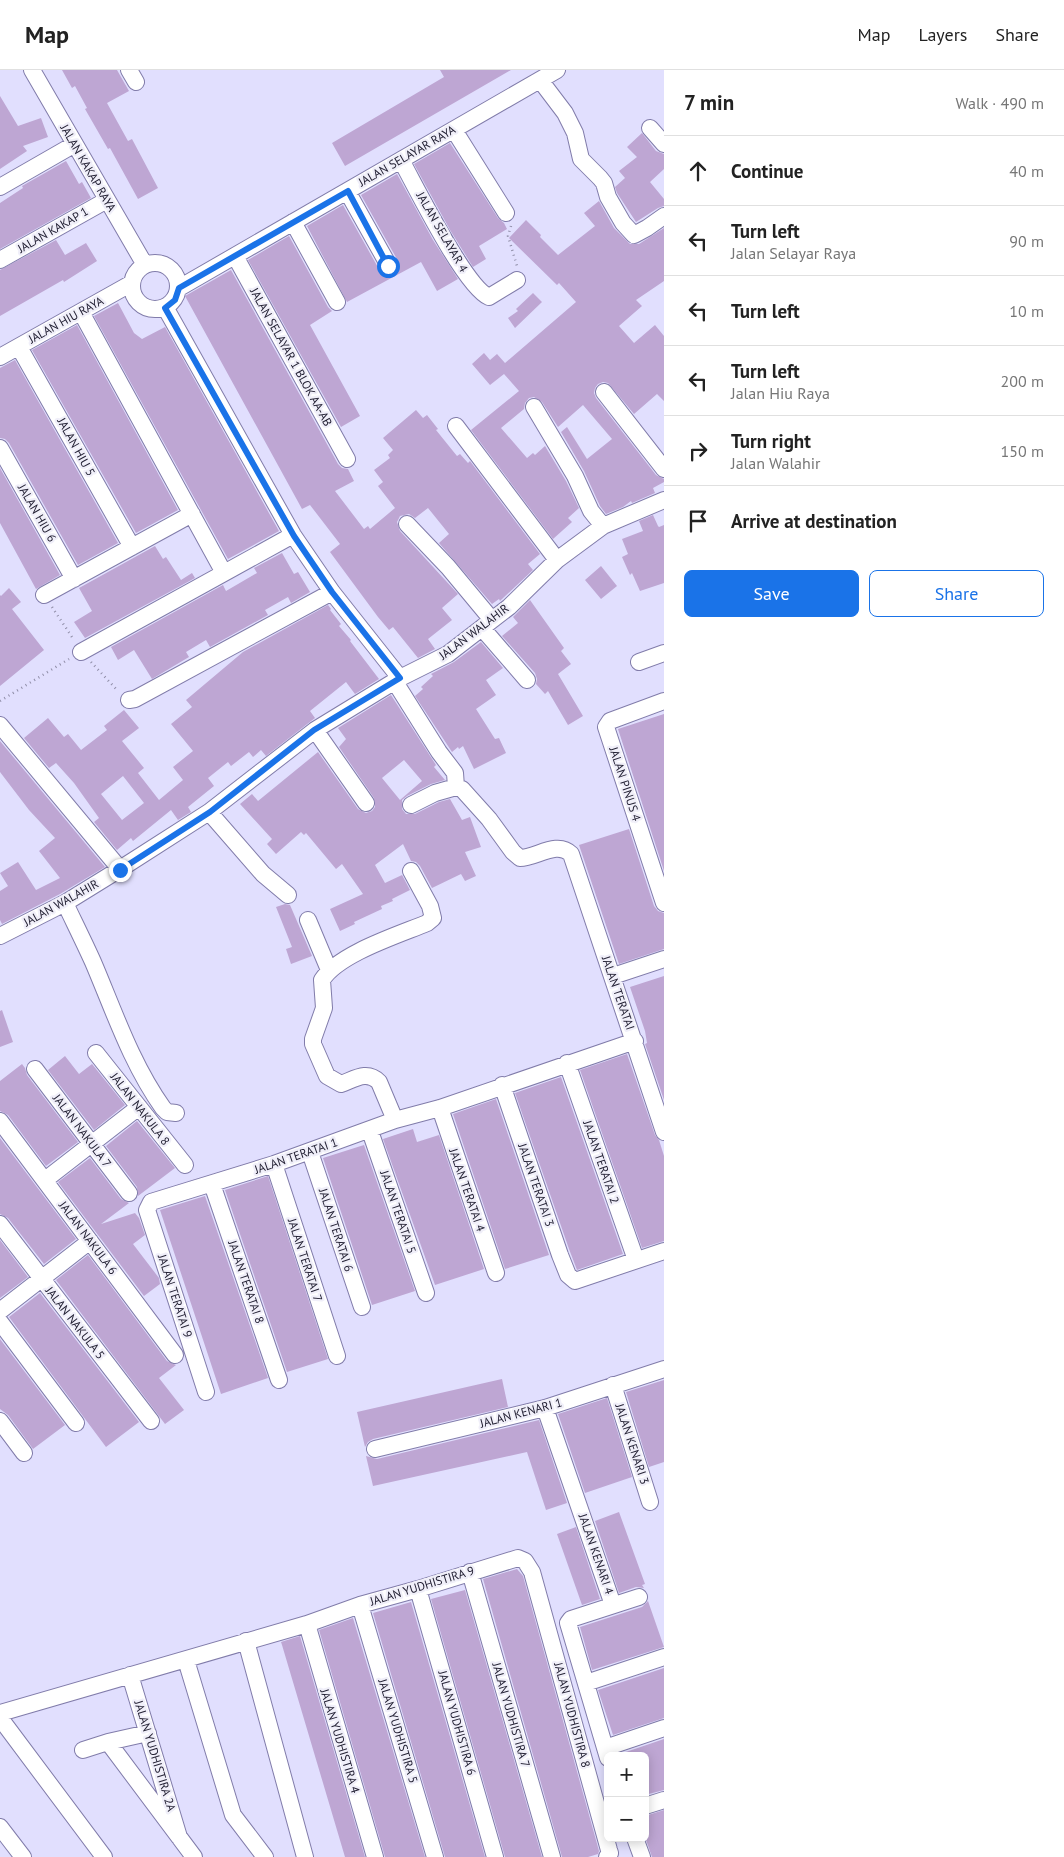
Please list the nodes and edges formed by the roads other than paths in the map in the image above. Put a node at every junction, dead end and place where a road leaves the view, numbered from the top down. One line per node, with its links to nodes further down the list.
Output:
1 (32, 70): 6 (street, JALAN KAKAP RAYA)
2 (557, 70): 3 (street, JALAN SELAYAR RAYA)
3 (540, 80): 5 (street, JALAN SELAYAR RAYA); 13 (street)
4 (650, 128): 7 (street)
5 (454, 130): 8 (street, JALAN SELAYAR RAYA); 12 (street)
6 (75, 144): 9 (street); 11 (street, JALAN KAKAP RAYA)
7 (664, 144)
8 (401, 160): 10 (street, JALAN SELAYAR RAYA); 19 (street, JALAN SELAYAR 4)
9 (0, 187)
10 (348, 191): 14 (street, JALAN SELAYAR RAYA); 18 (street)
11 (107, 200): 16 (street, JALAN KAKAP 1); 17 (street, JALAN KAKAP RAYA)
12 (506, 213)
13 (664, 216)
14 (293, 222): 15 (street, JALAN SELAYAR RAYA); 22 (street)
15 (234, 256): 21 (street, JALAN SELAYAR RAYA); 31 (street, JALAN SELAYAR 1 BLOK AA-AB)
16 (0, 260)
17 (145, 265): 20 (street); 21 (street)
18 (388, 266)
19 (516, 280)
20 (132, 283): 23 (street); 24 (street, JALAN HIU RAYA)
21 (179, 288): 23 (street)
22 (337, 302)
23 (165, 308): 37 (street)
24 (81, 312): 25 (street, JALAN HIU RAYA); 34 (street)
25 (19, 346): 26 (street, JALAN HIU RAYA); 38 (street, JALAN HIU 5)
26 (0, 357)
27 (604, 392): 32 (street)
28 (534, 407): 36 (street)
29 (456, 426): 39 (street)
30 (0, 448): 41 (street, JALAN HIU 6)
31 (347, 459)
32 (664, 469)
33 (664, 500): 36 (street, JALAN WALAHIR)
34 (192, 514): 38 (street); 40 (street)
35 (407, 524): 44 (street)
36 (603, 526): 39 (street, JALAN WALAHIR)
37 (294, 536): 40 (street); 42 (street)
38 (132, 547): 41 (street)
39 (556, 560): 44 (street, JALAN WALAHIR)
40 (224, 573): 45 (street)
41 (74, 579): 43 (street)
42 (332, 592): 48 (street); 50 (street)
43 (44, 595)
44 (487, 624): 48 (street, JALAN WALAHIR); 49 (street)
45 (81, 652)
46 (664, 654): 47 (street)
47 (638, 662)
48 (397, 680): 53 (street, JALAN WALAHIR); 54 (street)
49 (528, 680)
50 (129, 700)
51 (664, 701): 62 (street, JALAN PINUS 4)
52 (0, 725): 58 (street)
53 (314, 730): 55 (street); 57 (street, JALAN WALAHIR)
54 (456, 787): 56 (street); 67 (street, JALAN TERATAI)
55 (366, 803)
56 (411, 805)
57 (210, 812): 58 (street, JALAN WALAHIR); 60 (street)
58 (120, 870): 61 (street, JALAN WALAHIR)
59 (411, 871): 66 (street)
60 (288, 895)
61 (65, 903): 64 (street, JALAN WALAHIR); 75 (street)
62 (664, 903)
63 (308, 920): 66 (street)
64 (0, 936)
65 (664, 959): 67 (street)
66 (329, 970): 76 (street)
67 (613, 976): 68 (street, JALAN TERATAI)
68 (635, 1041): 70 (street, JALAN TERATAI 1); 79 (street, JALAN TERATAI)
69 (96, 1053): 73 (street, JALAN NAKULA 8)
70 (567, 1064): 72 (street, JALAN TERATAI 1); 91 (street, JALAN TERATAI 2)
71 (35, 1069): 80 (street, JALAN NAKULA 7)
72 (502, 1085): 74 (street, JALAN TERATAI 1); 91 (street, JALAN TERATAI 3)
73 (139, 1107): 80 (street); 83 (street, JALAN NAKULA 8)
74 (440, 1108): 76 (street, JALAN TERATAI 1); 92 (street, JALAN TERATAI 4)
75 (176, 1113)
76 (395, 1120): 78 (street, JALAN TERATAI 1)
77 (0, 1121): 84 (street, JALAN NAKULA 6)
78 (370, 1131): 81 (street, JALAN TERATAI 1); 94 (street, JALAN TERATAI 5)
79 (664, 1132)
80 (91, 1144): 84 (street); 86 (street, JALAN NAKULA 7)
81 (310, 1152): 82 (street, JALAN TERATAI 1); 95 (street, JALAN TERATAI 6)
82 (274, 1164): 85 (street, JALAN TERATAI 1); 99 (street, JALAN TERATAI 7)
83 (185, 1165)
84 (45, 1180): 89 (street, JALAN NAKULA 6)
85 (212, 1184): 87 (street, JALAN TERATAI 1); 101 (street, JALAN TERATAI 8)
86 (129, 1193)
87 (152, 1202): 103 (street, JALAN TERATAI 9)
88 (0, 1224): 93 (street, JALAN NAKULA 5)
89 (90, 1241): 93 (street); 98 (street, JALAN NAKULA 6)
90 (664, 1251): 91 (street)
91 (636, 1260)
92 (496, 1273)
93 (41, 1280): 96 (street); 106 (street, JALAN NAKULA 5)
94 (426, 1293)
95 (362, 1307)
96 (0, 1310)
97 (0, 1322): 107 (street)
98 (175, 1355)
99 (336, 1356)
100 (664, 1368): 102 (street, JALAN KENARI 1)
101 (279, 1380)
102 (613, 1385): 104 (street, JALAN KENARI 1); 110 (street, JALAN KENARI 3)
103 (206, 1392)
104 (545, 1408): 108 (street, JALAN KENARI 1); 116 (street, JALAN KENARI 4)
105 (0, 1421): 109 (street)
106 (151, 1422)
107 (76, 1423)
108 (375, 1450)
109 (24, 1453)
110 (650, 1502)
111 (470, 1572): 112 (street, JALAN YUDHISTIRA 9); 113 (street, JALAN YUDHISTIRA 9); 144 (street, JALAN YUDHISTIRA 7)
112 (532, 1572): 145 (street, JALAN YUDHISTIRA 8)
113 (418, 1590): 115 (street, JALAN YUDHISTIRA 9); 143 (street, JALAN YUDHISTIRA 6)
114 (639, 1598): 116 (street)
115 (360, 1605): 117 (street, JALAN YUDHISTIRA 9); 142 (street, JALAN YUDHISTIRA 5)
116 (614, 1605): 122 (street, JALAN KENARI 4)
117 (307, 1624): 118 (street, JALAN YUDHISTIRA 9); 141 (street, JALAN YUDHISTIRA 4)
118 (246, 1641): 120 (street, JALAN YUDHISTIRA 9); 140 (street)
119 (664, 1658): 122 (street)
120 (186, 1660): 121 (street, JALAN YUDHISTIRA 9); 139 (street)
121 (130, 1675): 123 (street, JALAN YUDHISTIRA 9); 126 (street, JALAN YUDHISTIRA 2A)
122 (586, 1683): 129 (street, JALAN KENARI 4)
123 (0, 1713)
124 (0, 1718): 137 (street)
125 (664, 1728): 130 (street)
126 (148, 1733): 127 (street); 134 (street, JALAN YUDHISTIRA 2A)
127 (108, 1742): 128 (street); 134 (street)
128 (83, 1750)
129 (606, 1752)
130 (608, 1752)
131 (664, 1800): 132 (street)
132 (649, 1805)
133 (0, 1827): 136 (street)
134 (179, 1838): 138 (street)
135 (636, 1842): 146 (street)
136 (22, 1857)
137 (104, 1857)
138 (194, 1857)
139 (265, 1857)
140 (305, 1857)
141 (375, 1857)
142 (435, 1857)
143 (496, 1857)
144 (552, 1857)
145 (607, 1857)
146 (642, 1857)

